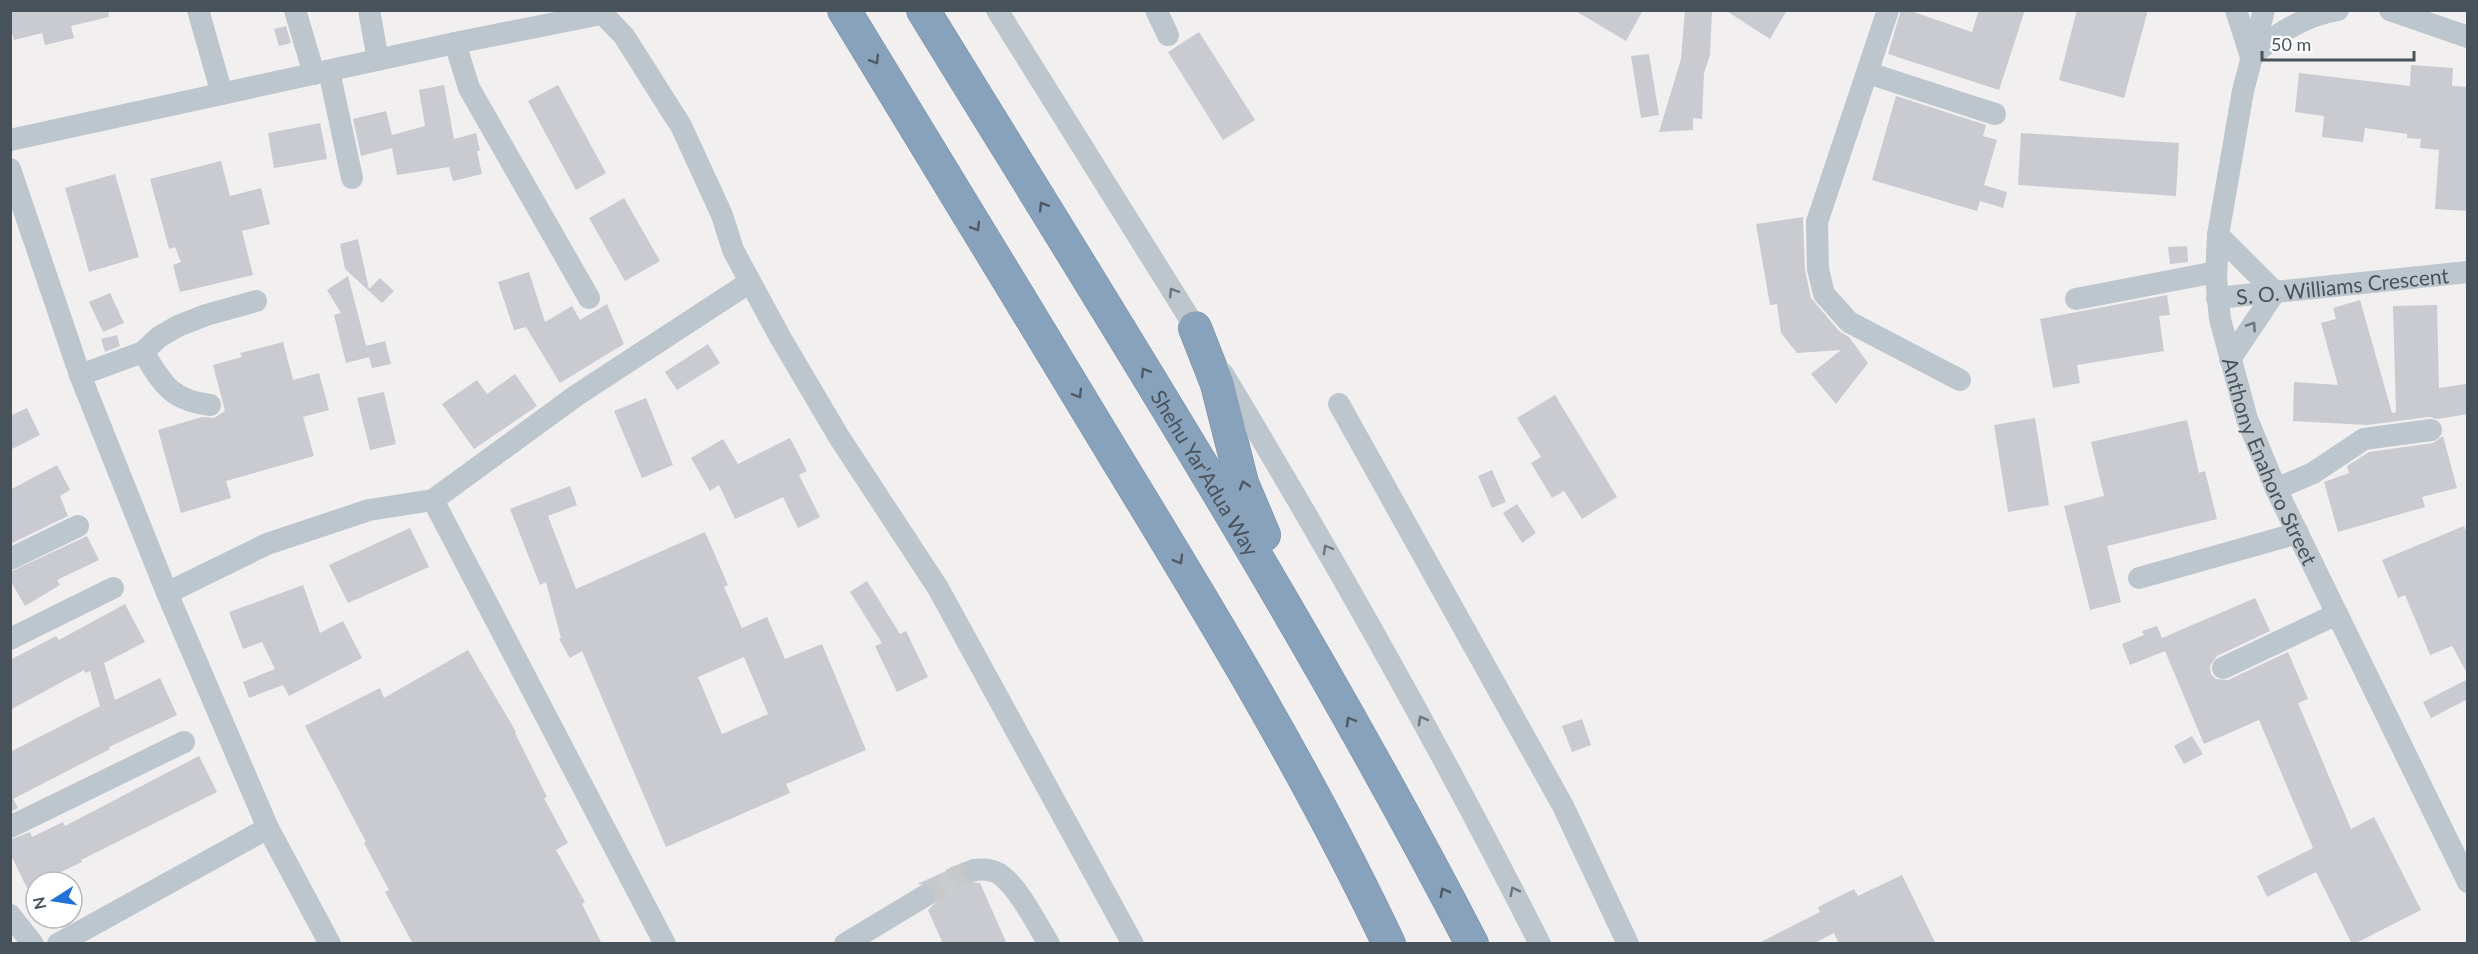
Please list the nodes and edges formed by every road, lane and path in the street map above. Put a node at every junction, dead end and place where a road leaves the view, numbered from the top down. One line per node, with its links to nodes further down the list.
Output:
1 (198, 10): 21 (street)
2 (295, 10): 19 (street)
3 (369, 10): 18 (street)
4 (844, 10): 69 (highway, one-way to 69)
5 (923, 10): 52 (highway, Shehu Yar'Adua Way, one-way to 5)
6 (997, 10): 35 (street, one-way to 6)
7 (1156, 10): 14 (street)
8 (1888, 10): 20 (street)
9 (2236, 10): 17 (street)
10 (2264, 10): 17 (street, Anthony Enahoro Street)
11 (2338, 10): 17 (street)
12 (2390, 10): 15 (street)
13 (600, 12): 16 (street); 29 (street)
14 (1168, 35)
15 (2468, 37)
16 (455, 43): 18 (street); 31 (street)
17 (2251, 57): 26 (street, Anthony Enahoro Street)
18 (378, 60): 19 (street)
19 (322, 72): 21 (street); 25 (street)
20 (1868, 73): 22 (street); 39 (street)
21 (222, 94): 23 (street)
22 (1995, 114)
23 (10, 140)
24 (10, 169): 38 (street)
25 (352, 178)
26 (2218, 235): 27 (street, Anthony Enahoro Street); 30 (street)
27 (2216, 272): 32 (street, Anthony Enahoro Street); 33 (street)
28 (2468, 272): 30 (street, S. O. Williams Crescent)
29 (750, 282): 44 (street); 68 (street)
30 (2275, 292): 32 (street, S. O. Williams Crescent); 37 (street, one-way to 30)
31 (589, 298)
32 (2217, 298): 37 (street, Anthony Enahoro Street)
33 (2076, 299)
34 (256, 301): 36 (street)
35 (1195, 328): 52 (highway, one-way to 35); 71 (street, one-way to 35)
36 (143, 352): 38 (street); 41 (street)
37 (2230, 359): 43 (street, Anthony Enahoro Street)
38 (80, 375): 50 (street)
39 (1960, 380)
40 (1339, 404): 72 (street)
41 (210, 405)
42 (2431, 430): 43 (street)
43 (2276, 489): 46 (street, Anthony Enahoro Street)
44 (433, 500): 50 (street); 65 (street)
45 (78, 526): 47 (street)
46 (2298, 533): 48 (street); 51 (street, Anthony Enahoro Street)
47 (10, 559)
48 (2139, 578)
49 (113, 588): 53 (street)
50 (167, 593): 57 (street)
51 (2337, 614): 54 (street); 59 (street, Anthony Enahoro Street)
52 (1303, 638): 70 (highway, Shehu Yar'Adua Way, one-way to 52)
53 (10, 639)
54 (2223, 668)
55 (184, 742): 56 (street)
56 (10, 828)
57 (268, 828): 63 (street); 64 (street)
58 (974, 870): 67 (street)
59 (2468, 882)
60 (923, 897): 66 (street)
61 (10, 915): 62 (street)
62 (33, 944)
63 (58, 944)
64 (330, 944)
65 (665, 944)
66 (845, 944)
67 (1048, 944)
68 (1133, 944)
69 (1389, 944)
70 (1472, 944)
71 (1540, 944)
72 (1628, 944)

